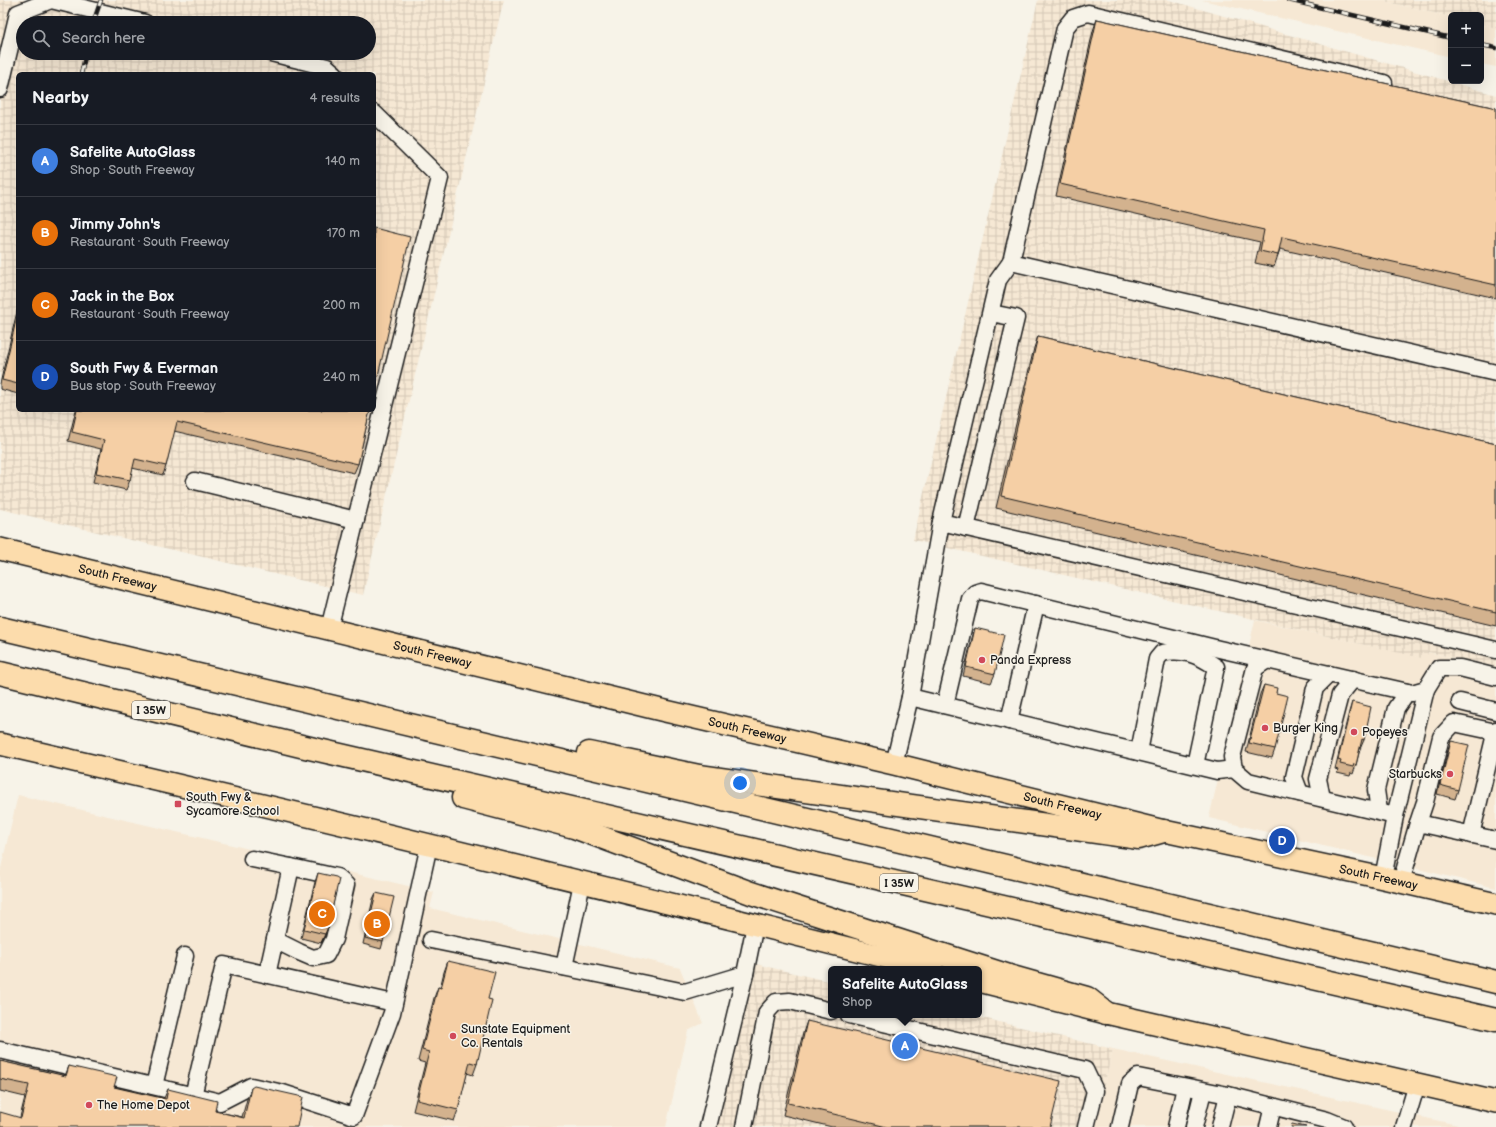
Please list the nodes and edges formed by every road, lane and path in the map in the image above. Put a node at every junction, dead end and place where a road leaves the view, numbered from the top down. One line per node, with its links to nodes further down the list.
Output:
1 (17, 16): 2 (lane)
2 (117, 16)
3 (16, 21): 7 (lane)
4 (299, 60): 5 (lane)
5 (333, 72)
6 (1396, 86): 9 (lane)
7 (0, 89)
8 (376, 115): 13 (lane)
9 (1011, 262): 10 (lane); 11 (lane)
10 (991, 313): 14 (lane); 15 (lane)
11 (1496, 373)
12 (195, 481): 13 (lane)
13 (356, 520): 19 (lane)
14 (941, 522): 15 (lane); 30 (lane)
15 (966, 528): 21 (lane)
16 (0, 549): 19 (main road, South Freeway)
17 (1036, 604): 20 (lane); 32 (lane); 34 (lane)
18 (0, 628): 36 (highway)
19 (329, 629): 40 (main road, South Freeway)
20 (1219, 649): 22 (lane); 23 (lane)
21 (1496, 650)
22 (1267, 660): 25 (lane); 42 (lane)
23 (1210, 663): 39 (lane); 41 (lane)
24 (0, 673): 38 (highway, I 35W)
25 (1329, 674): 27 (lane); 43 (lane)
26 (1496, 676): 28 (lane)
27 (1353, 679): 29 (lane); 44 (lane)
28 (1426, 689): 29 (lane); 46 (lane)
29 (1407, 692): 45 (lane)
30 (910, 697): 32 (lane); 40 (lane)
31 (1460, 702): 33 (lane)
32 (945, 705): 34 (lane)
33 (1496, 711)
34 (1009, 721): 39 (lane)
35 (1496, 731): 47 (lane); 49 (lane)
36 (471, 740): 48 (highway); 68 (highway)
37 (0, 744): 51 (main road)
38 (301, 746): 62 (highway); 73 (highway, I 35W)
39 (1139, 752): 41 (lane)
40 (894, 764): 48 (main road, South Freeway)
41 (1194, 765): 42 (lane)
42 (1234, 769): 43 (lane)
43 (1300, 793): 44 (lane)
44 (1322, 798): 45 (lane)
45 (1379, 811): 46 (lane)
46 (1396, 816): 54 (lane)
47 (1418, 823): 49 (lane); 54 (lane)
48 (1164, 831): 54 (main road, South Freeway)
49 (1471, 834): 50 (lane)
50 (1496, 840)
51 (429, 845): 55 (main road); 69 (lane)
52 (252, 859): 53 (lane)
53 (291, 867): 58 (lane); 58 (lane)
54 (1392, 880): 56 (main road, South Freeway)
55 (582, 883): 57 (main road); 63 (lane)
56 (1496, 904)
57 (755, 925): 61 (main road); 65 (lane)
58 (275, 940): 66 (lane)
59 (431, 940): 63 (lane)
60 (185, 956): 76 (lane)
61 (920, 966)
62 (978, 966)
63 (564, 967): 65 (lane)
64 (982, 967): 71 (highway)
65 (745, 974): 84 (lane)
66 (268, 975): 69 (lane); 79 (lane)
67 (982, 982): 71 (main road)
68 (1496, 982)
69 (394, 1003): 83 (lane)
70 (828, 1010): 85 (lane)
71 (1106, 1013): 75 (main road)
72 (863, 1018): 86 (lane)
73 (1496, 1020)
74 (0, 1050): 76 (lane)
75 (1416, 1084): 81 (main road); 93 (lane)
76 (154, 1086): 79 (lane)
77 (1185, 1087): 78 (lane); 87 (lane); 88 (lane)
78 (1203, 1091): 80 (lane); 89 (lane)
79 (193, 1096): 83 (lane)
80 (1228, 1096): 82 (lane); 90 (lane)
81 (1492, 1100)
82 (1273, 1106): 91 (lane); 92 (lane)
83 (353, 1121)
84 (708, 1127)
85 (744, 1127)
86 (1086, 1127)
87 (1120, 1127)
88 (1176, 1127)
89 (1194, 1127)
90 (1220, 1127)
91 (1268, 1127)
92 (1344, 1127)
93 (1404, 1127)

